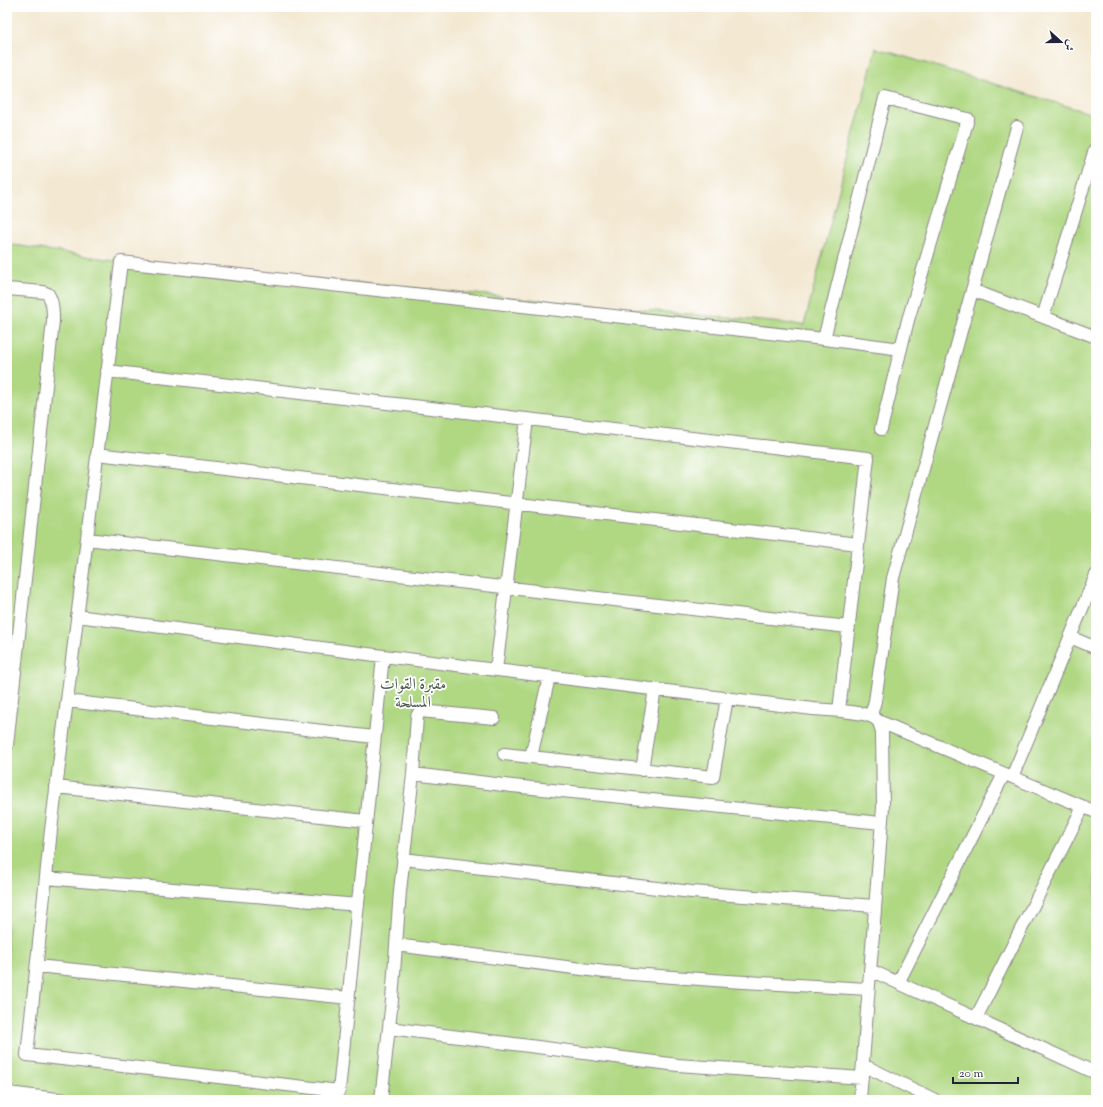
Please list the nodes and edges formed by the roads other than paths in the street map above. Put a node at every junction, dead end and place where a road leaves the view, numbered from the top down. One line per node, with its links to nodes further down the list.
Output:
1 (1016, 128): 4 (lane)
2 (1095, 149): 5 (lane)
3 (7, 289): 24 (lane)
4 (972, 290): 5 (lane); 31 (lane)
5 (1043, 317): 6 (lane)
6 (1096, 337)
7 (824, 339): 8 (lane); 8 (lane); 9 (lane)
8 (901, 349): 11 (lane)
9 (107, 371): 10 (lane); 12 (lane)
10 (527, 419): 13 (lane); 15 (lane)
11 (881, 429)
12 (97, 454): 13 (lane); 14 (lane)
13 (517, 503): 15 (lane); 17 (lane)
14 (87, 539): 17 (lane); 18 (lane)
15 (858, 544): 19 (lane)
16 (1096, 575): 20 (lane)
17 (506, 588): 19 (lane); 23 (lane)
18 (77, 616): 22 (lane); 28 (lane)
19 (848, 627): 29 (lane)
20 (1070, 637): 21 (lane); 38 (lane)
21 (1096, 648)
22 (383, 656): 23 (lane); 32 (lane)
23 (496, 670): 25 (lane)
24 (11, 671): 33 (lane)
25 (549, 676): 26 (lane); 35 (lane)
26 (655, 689): 27 (lane); 36 (lane)
27 (727, 698): 29 (lane); 36 (lane)
28 (67, 701): 32 (lane); 39 (lane)
29 (839, 711): 31 (lane)
30 (494, 718): 37 (lane)
31 (874, 718): 38 (lane); 43 (lane)
32 (374, 737): 42 (lane)
33 (7, 744)
34 (504, 754): 35 (lane)
35 (531, 757): 36 (lane)
36 (642, 770)
37 (413, 774): 43 (lane); 44 (lane)
38 (1008, 775): 41 (lane); 51 (lane)
39 (56, 787): 42 (lane); 45 (lane)
40 (1096, 799): 41 (lane)
41 (1090, 810): 54 (lane)
42 (366, 821): 46 (lane)
43 (881, 823): 47 (lane)
44 (403, 859): 47 (lane); 48 (lane)
45 (46, 878): 46 (lane); 49 (lane)
46 (358, 905): 53 (lane)
47 (874, 906): 50 (lane)
48 (396, 945): 52 (lane); 55 (lane)
49 (37, 966): 53 (lane); 53 (lane)
50 (870, 970): 51 (lane); 52 (lane)
51 (898, 983): 54 (lane)
52 (868, 989): 56 (lane)
53 (349, 998)
54 (976, 1018): 57 (lane)
55 (389, 1028): 58 (lane); 62 (lane)
56 (862, 1065): 58 (lane); 64 (lane)
57 (1096, 1073)
58 (862, 1078): 63 (lane)
59 (7, 1089): 60 (lane)
60 (42, 1099): 61 (lane)
61 (66, 1100)
62 (382, 1100)
63 (860, 1100)
64 (935, 1100)

